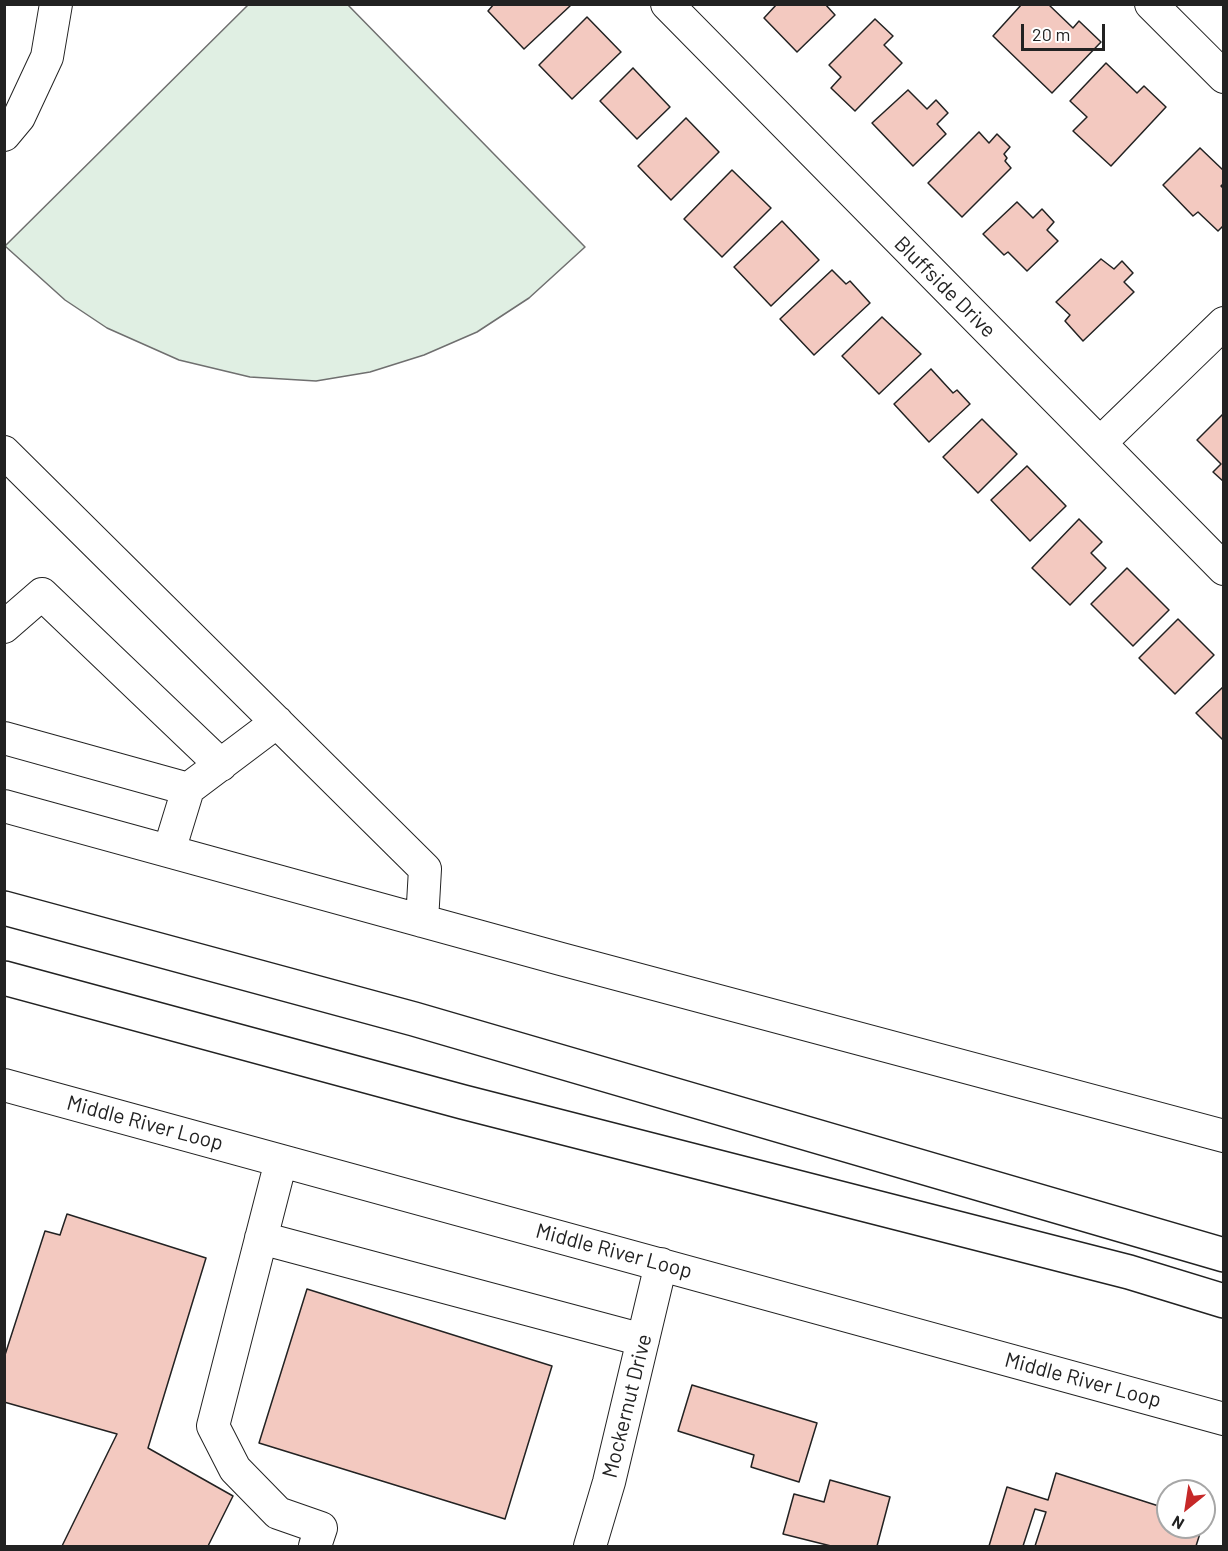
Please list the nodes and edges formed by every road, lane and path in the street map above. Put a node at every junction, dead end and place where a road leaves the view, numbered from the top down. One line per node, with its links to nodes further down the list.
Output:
1 (56, 4): 5 (street)
2 (667, 4): 7 (street, Bluffside Drive)
3 (1150, 4): 4 (street)
4 (1224, 77)
5 (4, 135)
6 (1224, 323): 7 (street)
7 (1100, 443): 9 (street, Bluffside Drive)
8 (4, 452): 11 (street)
9 (1224, 569)
10 (4, 627): 13 (street)
11 (278, 722): 13 (street); 18 (street)
12 (4, 738): 14 (street)
13 (221, 765): 14 (street)
14 (188, 789): 16 (street)
15 (4, 806): 16 (street)
16 (170, 851): 18 (street)
17 (4, 908): 24 (highway)
18 (422, 921): 21 (street)
19 (4, 978): 26 (highway)
20 (4, 1085): 22 (street, Middle River Loop)
21 (1224, 1136)
22 (281, 1161): 23 (street); 25 (street, Middle River Loop)
23 (261, 1238): 27 (street); 29 (street)
24 (1224, 1255)
25 (661, 1264): 27 (street, Mockernut Drive); 28 (street, Middle River Loop)
26 (1224, 1301)
27 (643, 1340): 30 (street, Mockernut Drive)
28 (1224, 1419)
29 (315, 1546)
30 (590, 1546)

